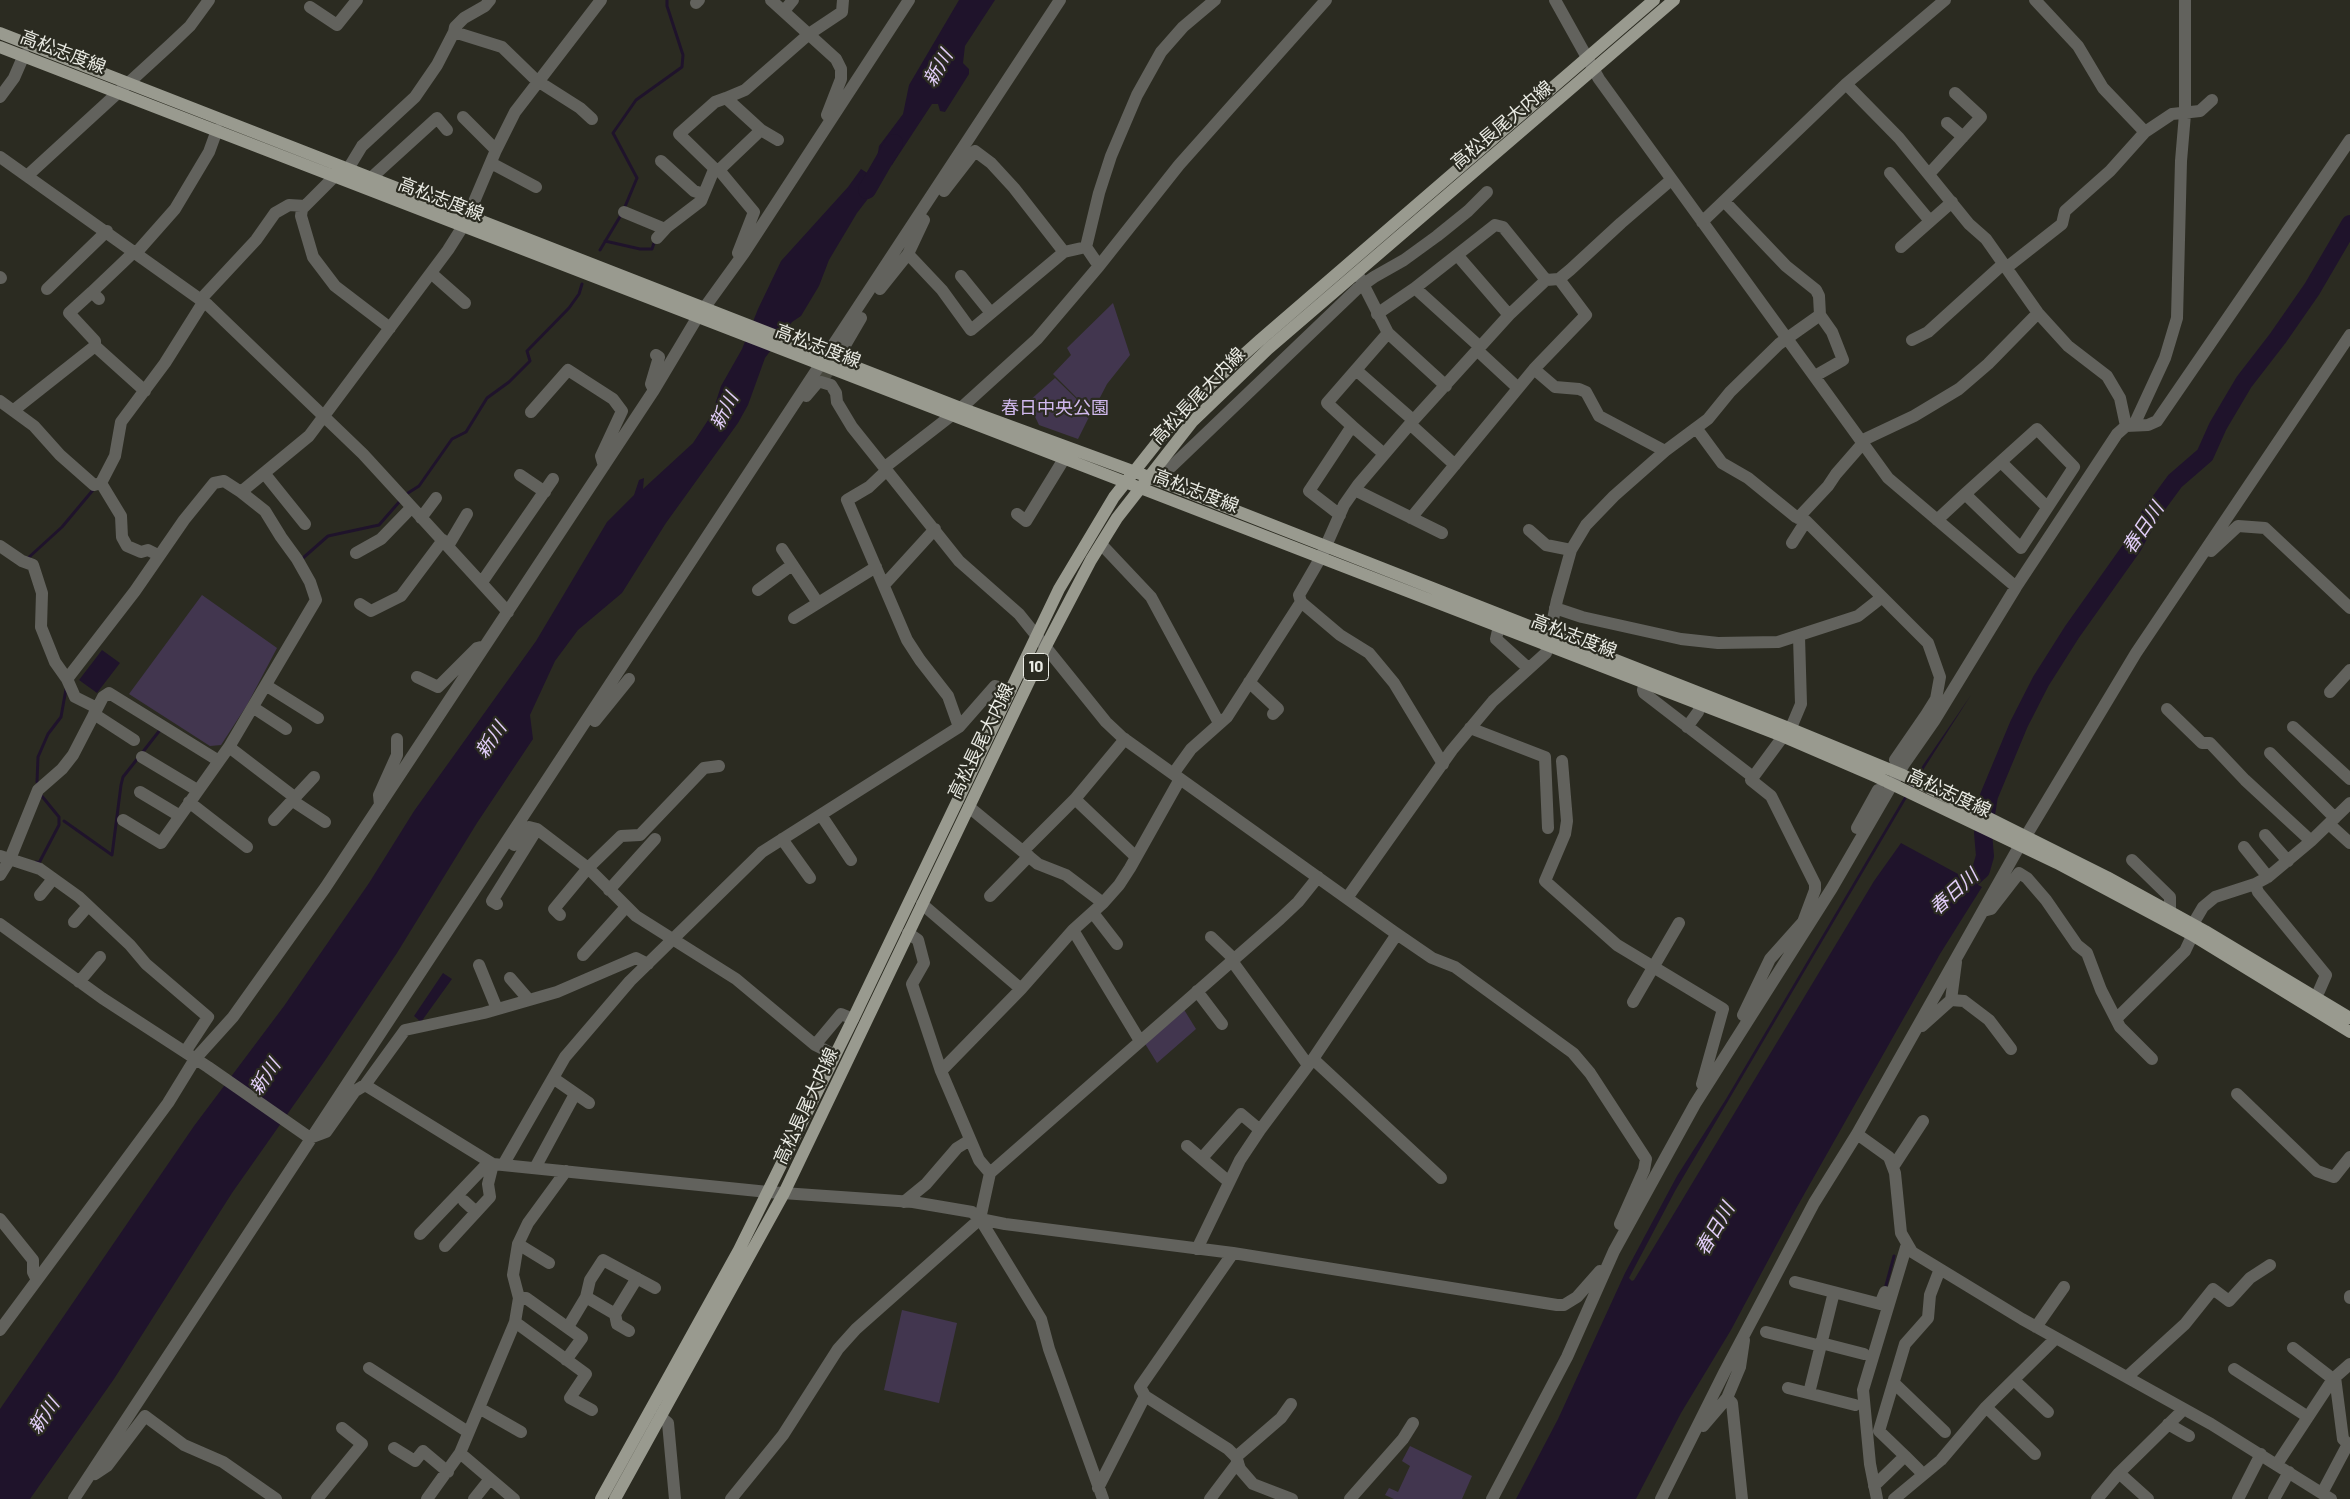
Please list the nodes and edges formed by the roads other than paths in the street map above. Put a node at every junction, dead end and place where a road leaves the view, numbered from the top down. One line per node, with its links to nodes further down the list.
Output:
1 (209, 0): 29 (street)
2 (357, 0): 18 (street)
3 (490, 0): 20 (street)
4 (601, 0): 27 (street)
5 (771, 0): 19 (street)
6 (793, 0): 19 (street)
7 (843, 0): 22 (street)
8 (908, 0): 41 (street)
9 (1060, 0): 85 (street)
10 (1215, 0): 69 (street)
11 (1326, 0): 76 (street)
12 (1555, 0): 25 (street)
13 (1654, 0): 25 (main road, 高松長尾大内線 / 10)
14 (1674, 0): 26 (main road, 高松長尾大内線 / 10)
15 (1945, 0): 28 (street)
16 (2035, 0): 42 (street)
17 (2185, 0): 34 (street)
18 (310, 7)
19 (784, 11): 22 (street)
20 (454, 32): 27 (street); 50 (street)
21 (0, 33): 29 (main road, 高松志度線)
22 (809, 34): 32 (street); 41 (street)
23 (0, 47): 24 (main road, 高松志度線)
24 (24, 55): 29 (main road, 高松志度線); 31 (street)
25 (1586, 58): 26 (street); 78 (main road, 高松長尾大内線 / 10)
26 (1593, 71): 57 (street); 78 (main road, 高松長尾大内線 / 10)
27 (539, 80): 36 (street); 46 (street)
28 (1846, 84): 53 (street); 61 (street)
29 (124, 88): 38 (main road, 高松志度線); 50 (main road, 高松志度線); 54 (street)
30 (1955, 93): 43 (street)
31 (0, 97)
32 (726, 98): 40 (street); 51 (street)
33 (2212, 100): 34 (street)
34 (2185, 114): 42 (street); 119 (street)
35 (463, 118): 46 (street)
36 (592, 119)
37 (1947, 123): 43 (street)
38 (217, 130): 55 (main road, 高松志度線); 71 (street)
39 (447, 130): 56 (street)
40 (761, 130): 44 (street); 51 (street)
41 (824, 130): 75 (street)
42 (2145, 132): 77 (street)
43 (1963, 137): 53 (street)
44 (778, 140)
45 (2350, 140): 119 (street)
46 (496, 150): 49 (street)
47 (661, 161): 60 (street)
48 (2, 163): 54 (street)
49 (490, 163): 58 (street); 65 (street)
50 (348, 169): 56 (main road, 高松志度線)
51 (718, 170): 60 (street); 75 (street)
52 (1890, 173): 66 (street)
53 (1929, 174): 62 (street)
54 (27, 176): 68 (street)
55 (335, 176): 63 (street); 65 (main road, 高松志度線)
56 (371, 178): 65 (main road, 高松志度線)
57 (1671, 180): 67 (street); 81 (street)
58 (536, 187)
59 (1487, 192): 82 (street)
60 (704, 194): 64 (street)
61 (1724, 201): 67 (street); 93 (street)
62 (1952, 202): 66 (street); 77 (street)
63 (305, 206): 86 (street); 94 (street)
64 (624, 212)
65 (466, 221): 79 (street); 91 (main road, 高松志度線)
66 (1930, 221): 70 (street)
67 (1702, 222): 97 (street)
68 (107, 231): 71 (street); 84 (street)
69 (1086, 247): 72 (street); 76 (street)
70 (1901, 247)
71 (136, 252): 86 (street); 99 (street)
72 (1064, 252): 73 (street); 89 (street)
73 (908, 254): 85 (street); 89 (street)
74 (1458, 256): 81 (street); 83 (street); 92 (street)
75 (737, 263): 91 (street)
76 (1100, 266): 115 (street)
77 (2005, 266): 88 (street); 98 (street)
78 (1352, 267): 82 (street); 131 (main road, 高松長尾大内線 / 10); 134 (main road, 高松長尾大内線 / 10)
79 (432, 272): 87 (street); 94 (street)
80 (961, 276): 89 (street)
81 (1552, 279): 92 (street); 105 (street)
82 (1364, 284): 90 (street); 129 (street)
83 (1415, 288): 90 (street); 101 (street)
84 (46, 289)
85 (869, 299): 100 (street); 102 (street)
86 (202, 300): 111 (street); 116 (street)
87 (466, 303)
88 (2038, 312): 119 (street); 122 (street)
89 (991, 313)
90 (1376, 314): 95 (street)
91 (705, 315): 102 (main road, 高松志度線); 104 (main road, 高松志度線); 110 (street)
92 (1509, 315): 101 (street)
93 (1820, 315): 97 (street); 107 (street)
94 (390, 328): 116 (street)
95 (1388, 333): 106 (street); 108 (street)
96 (2350, 335): 166 (street)
97 (1788, 340): 107 (street); 121 (street)
98 (1912, 340)
99 (95, 346): 111 (street); 113 (street)
100 (844, 347)
101 (1479, 349): 108 (street); 109 (street)
102 (825, 353): 104 (street); 115 (main road, 高松志度線)
103 (656, 355): 110 (street)
104 (817, 364): 115 (main road, 高松志度線); 118 (street)
105 (1534, 369): 109 (street); 123 (street)
106 (1356, 370): 117 (street); 120 (street)
107 (1814, 376): 122 (street)
108 (1446, 386): 117 (street)
109 (1518, 388): 127 (street)
110 (654, 390): 128 (street)
111 (145, 391): 136 (street)
112 (0, 401): 113 (street)
113 (14, 410): 136 (street)
114 (531, 412): 128 (street)
115 (956, 412): 125 (main road, 高松志度線); 130 (street); 131 (main road, 高松志度線)
116 (325, 417): 132 (street); 145 (street)
117 (1411, 422): 124 (street); 127 (street)
118 (782, 424): 130 (street); 212 (street)
119 (2130, 425): 171 (street)
120 (1352, 426): 124 (street); 148 (street)
121 (1697, 429): 123 (street); 151 (street)
122 (1862, 442): 151 (street); 152 (street)
123 (1665, 451): 162 (street)
124 (1384, 454): 139 (street)
125 (1064, 460): 137 (main road, 高松志度線); 147 (street)
126 (2001, 462): 142 (street); 144 (street); 144 (street)
127 (1455, 465): 150 (street)
128 (604, 466): 179 (street)
129 (1171, 467)
130 (886, 469): 154 (street); 168 (street)
131 (1134, 472): 134 (main road, 高松志度線); 137 (main road, 高松長尾大内線 / 10)
132 (264, 474): 140 (street); 153 (street)
133 (520, 475): 141 (street)
134 (1148, 477): 138 (main road, 高松長尾大内線 / 10); 163 (main road, 高松志度線)
135 (553, 479): 141 (street)
136 (101, 483): 165 (street)
137 (1125, 483): 138 (main road, 高松志度線); 182 (main road, 高松長尾大内線 / 10)
138 (1140, 488): 159 (main road, 高松長尾大内線 / 10); 163 (main road, 高松志度線)
139 (1355, 490): 148 (street); 150 (street)
140 (241, 492): 165 (street); 194 (street)
141 (544, 492): 169 (street)
142 (1965, 494): 144 (street); 152 (street)
143 (436, 498): 149 (street)
144 (2047, 507)
145 (411, 508): 149 (street); 164 (street)
146 (467, 514): 157 (street)
147 (1017, 514)
148 (1340, 516): 163 (street)
149 (421, 518): 157 (street)
150 (1411, 518): 156 (street)
151 (1802, 520): 158 (street); 173 (street)
152 (1937, 520): 171 (street)
153 (305, 524)
154 (935, 529): 170 (street); 182 (street)
155 (1529, 530): 162 (street)
156 (1442, 533)
157 (446, 543): 169 (street); 176 (street)
158 (1792, 543)
159 (1101, 544): 186 (main road, 高松長尾大内線 / 10); 204 (street)
160 (0, 546): 190 (street)
161 (782, 549): 167 (street)
162 (1571, 550): 177 (street)
163 (1323, 552): 174 (street); 181 (main road, 高松志度線); 184 (main road, 高松志度線)
164 (356, 553)
165 (158, 556): 190 (street)
166 (2196, 564): 178 (street); 248 (street)
167 (792, 565): 172 (street); 175 (street)
168 (876, 567): 170 (street); 175 (street)
169 (482, 582): 179 (street)
170 (884, 585): 205 (street)
171 (2016, 587): 203 (street)
172 (758, 590)
173 (1880, 598): 183 (street); 203 (street)
174 (1301, 602): 192 (street); 221 (street)
175 (818, 603): 180 (street)
176 (360, 604)
177 (1555, 608): 183 (street); 184 (street)
178 (2350, 608)
179 (508, 612): 185 (street)
180 (794, 618)
181 (1499, 626): 184 (main road, 高松志度線); 187 (street)
182 (1037, 634): 186 (street); 195 (main road, 高松長尾大内線 / 10)
183 (1799, 637): 210 (street)
184 (1549, 640): 187 (street); 193 (main road, 高松志度線); 210 (main road, 高松志度線)
185 (486, 646): 189 (street); 237 (street)
186 (1046, 646): 213 (street); 236 (main road, 高松長尾大内線 / 10)
187 (1528, 668): 208 (street)
188 (2350, 670): 196 (street)
189 (417, 677)
190 (67, 680): 200 (street)
191 (629, 680): 212 (street)
192 (1250, 682): 201 (street); 204 (street)
193 (1645, 683): 197 (main road, 高松志度線); 206 (street)
194 (266, 686): 198 (street); 202 (street)
195 (1011, 690): 205 (street); 310 (main road, 高松長尾大内線 / 10)
196 (2330, 692)
197 (1701, 704): 206 (street); 210 (main road, 高松志度線)
198 (254, 708): 209 (street); 215 (street)
199 (2167, 709): 250 (street)
200 (95, 711): 214 (street); 219 (street); 256 (street)
201 (1273, 714)
202 (318, 718)
203 (1930, 718): 218 (street); 223 (street)
204 (1219, 723): 224 (street)
205 (959, 727): 238 (street)
206 (1687, 727): 226 (street)
207 (2293, 727): 227 (street)
208 (1470, 728): 221 (street); 244 (street)
209 (286, 729)
210 (1786, 732): 223 (main road, 高松志度線); 226 (street); 228 (main road, 高松志度線)
211 (397, 738): 237 (street)
212 (575, 738): 268 (street)
213 (1125, 739): 224 (street); 232 (street)
214 (134, 740)
215 (229, 747): 219 (street); 233 (street)
216 (2270, 753): 242 (street)
217 (142, 757): 229 (street)
218 (1895, 760)
219 (219, 761): 229 (street)
220 (1562, 761): 299 (street)
221 (1443, 764): 272 (street)
222 (719, 766): 261 (street)
223 (1901, 774): 228 (street); 248 (main road, 高松志度線)
224 (1176, 776): 257 (street); 263 (street)
225 (314, 777): 233 (street)
226 (1753, 777): 285 (street)
227 (2350, 779)
228 (1894, 786): 248 (main road, 高松志度線); 255 (street)
229 (197, 790): 234 (street)
230 (1878, 790): 255 (street)
231 (140, 792): 239 (street)
232 (1075, 799): 254 (street); 257 (street)
233 (294, 800): 241 (street); 243 (street)
234 (189, 802): 239 (street); 252 (street)
235 (2350, 803): 242 (street)
236 (969, 806): 254 (street); 275 (main road, 高松長尾大内線 / 10)
237 (380, 808): 318 (street)
238 (821, 815): 249 (street); 258 (street)
239 (180, 816): 240 (street)
240 (123, 820)
241 (274, 820)
242 (2332, 821): 250 (street); 251 (street)
243 (325, 822)
244 (1548, 828)
245 (537, 829): 261 (street); 268 (street); 274 (street)
246 (2264, 835): 260 (street)
247 (655, 839): 269 (street)
248 (2020, 839): 278 (street); 279 (main road, 高松志度線); 287 (main road, 高松志度線)
249 (782, 840): 266 (street); 291 (street)
250 (2311, 841): 260 (street)
251 (2350, 843)
252 (247, 847)
253 (2244, 847): 264 (street)
254 (1026, 854): 271 (street); 273 (street)
255 (1851, 856): 285 (street)
256 (5, 857): 262 (street); 265 (street)
257 (1136, 857): 273 (street)
258 (851, 860)
259 (2132, 860): 279 (street)
260 (2288, 861): 264 (street)
261 (588, 868): 269 (street); 281 (street)
262 (0, 875)
263 (1318, 877): 272 (street); 296 (street)
264 (2268, 877): 267 (street)
265 (53, 878): 270 (street); 276 (street)
266 (810, 878)
267 (2255, 884): 287 (street); 304 (street)
268 (476, 889): 332 (street)
269 (610, 890): 277 (street)
270 (40, 895)
271 (990, 896)
272 (1347, 898): 289 (street)
273 (1103, 903): 280 (street)
274 (497, 904)
275 (922, 904): 288 (main road, 高松長尾大内線 / 10); 302 (street)
276 (88, 906): 282 (street); 318 (street)
277 (626, 907): 291 (street); 293 (street)
278 (1982, 910): 294 (street); 311 (street)
279 (2170, 911): 287 (main road, 高松志度線)
280 (1093, 913): 286 (street); 292 (street)
281 (560, 915)
282 (74, 922)
283 (1679, 923): 299 (street)
284 (0, 924): 301 (street)
285 (1806, 924): 327 (street)
286 (1073, 930): 302 (street); 315 (street)
287 (2193, 930): 309 (main road, 高松志度線); 311 (street); 313 (main road, 高松志度線)
288 (908, 933): 322 (street); 345 (main road, 高松長尾大内線 / 10)
289 (1397, 934): 321 (street); 357 (street)
290 (1211, 937): 296 (street)
291 (673, 940): 297 (street); 316 (street)
292 (1117, 944)
293 (583, 954)
294 (1956, 956): 306 (street); 314 (street)
295 (100, 957): 301 (street)
296 (1233, 960): 303 (street); 321 (street)
297 (648, 964): 305 (street); 323 (street)
298 (479, 966): 308 (street)
299 (1653, 968): 307 (street); 327 (street)
300 (510, 978): 305 (street)
301 (79, 982): 318 (street)
302 (1021, 989): 322 (street)
303 (1197, 991): 312 (street); 315 (street)
304 (2319, 991)
305 (529, 1000): 308 (street)
306 (1951, 1000): 314 (street); 317 (street)
307 (1633, 1002)
308 (497, 1009): 324 (street)
309 (2350, 1018)
310 (853, 1019): 316 (street); 319 (main road, 高松長尾大内線 / 10)
311 (2116, 1019): 320 (street)
312 (1222, 1024)
313 (2350, 1032)
314 (1912, 1035): 331 (street)
315 (1140, 1041): 341 (street)
316 (815, 1045): 319 (street)
317 (2011, 1049)
318 (190, 1055): 332 (street); 362 (street)
319 (835, 1055): 344 (main road, 高松長尾大内線 / 10)
320 (2152, 1059)
321 (1310, 1062): 330 (street); 342 (street)
322 (941, 1070): 333 (street)
323 (553, 1078): 325 (street); 337 (street)
324 (365, 1086): 332 (street); 337 (street)
325 (575, 1094): 328 (street); 339 (street)
326 (2237, 1094): 335 (street)
327 (1698, 1098): 357 (street)
328 (589, 1103)
329 (1923, 1121): 338 (street)
330 (1260, 1130): 336 (street); 343 (street)
331 (1857, 1134): 338 (street); 377 (street)
332 (309, 1138): 425 (street)
333 (970, 1140): 341 (street); 347 (street)
334 (1187, 1146): 336 (street)
335 (2350, 1157)
336 (1202, 1158): 343 (street)
337 (495, 1164): 339 (street); 348 (street); 351 (street)
338 (1893, 1167): 353 (street)
339 (535, 1168): 340 (street)
340 (566, 1171): 344 (street); 352 (street)
341 (990, 1173): 350 (street)
342 (1441, 1178)
343 (1230, 1182): 355 (street)
344 (768, 1192): 345 (street); 438 (main road, 高松長尾大内線 / 10)
345 (784, 1193): 347 (street); 401 (main road, 高松長尾大内線 / 10)
346 (464, 1201): 348 (street)
347 (904, 1202): 350 (street)
348 (476, 1212): 354 (street)
349 (0, 1219): 362 (street)
350 (980, 1219): 355 (street); 429 (street); 441 (street)
351 (420, 1234)
352 (518, 1244): 358 (street); 369 (street)
353 (1907, 1244): 360 (street); 361 (street)
354 (445, 1246)
355 (1196, 1248): 356 (street)
356 (1233, 1253): 357 (street); 392 (street)
357 (1611, 1257): 445 (street)
358 (549, 1263)
359 (2270, 1265): 386 (street)
360 (1940, 1269): 372 (street); 389 (street)
361 (1897, 1276): 367 (street); 412 (street)
362 (36, 1278): 374 (street)
363 (637, 1278): 366 (street); 368 (street); 370 (street)
364 (1795, 1282): 367 (street)
365 (2064, 1287): 372 (street)
366 (655, 1288)
367 (1834, 1292): 379 (street)
368 (586, 1297): 370 (street); 373 (street)
369 (519, 1298): 371 (street); 373 (street)
370 (616, 1314): 375 (street)
371 (515, 1322): 382 (street); 397 (street)
372 (2036, 1326): 378 (street)
373 (568, 1327): 382 (street)
374 (0, 1330)
375 (629, 1331)
376 (1766, 1332): 379 (street)
377 (1743, 1337): 393 (street); 411 (street)
378 (2056, 1338): 386 (street); 388 (street)
379 (1821, 1345): 381 (street); 391 (street)
380 (2293, 1348): 387 (street)
381 (1864, 1354)
382 (566, 1360): 399 (street)
383 (2350, 1364): 387 (street)
384 (369, 1368): 407 (street)
385 (2234, 1369): 402 (street)
386 (2127, 1377): 398 (street)
387 (2334, 1378): 402 (street); 413 (street)
388 (2015, 1380): 396 (street); 400 (street)
389 (1894, 1383): 406 (street); 409 (street)
390 (1788, 1388): 391 (street)
391 (1809, 1393): 395 (street)
392 (1144, 1396): 419 (street); 429 (street)
393 (1727, 1398): 411 (street); 448 (street)
394 (1291, 1404): 419 (street)
395 (1855, 1405)
396 (1986, 1407): 416 (street); 450 (street)
397 (479, 1408): 407 (street); 408 (street)
398 (2184, 1409): 404 (street); 417 (street)
399 (592, 1410)
400 (2048, 1412)
401 (661, 1417): 439 (main road, 高松長尾大内線 / 10); 440 (street)
402 (2308, 1417): 420 (street)
403 (1414, 1423): 444 (street)
404 (2168, 1424): 410 (street); 423 (street)
405 (342, 1428): 434 (street)
406 (1879, 1431): 412 (street); 418 (street)
407 (468, 1432): 415 (street)
408 (520, 1432)
409 (1945, 1432)
410 (2189, 1436)
411 (1691, 1441): 427 (street)
412 (1867, 1442): 428 (street)
413 (2349, 1443): 430 (street)
414 (394, 1448): 422 (street)
415 (460, 1453): 422 (street); 426 (street)
416 (2035, 1454)
417 (2261, 1454): 420 (street); 453 (street)
418 (1905, 1456): 421 (street); 428 (street)
419 (1237, 1459): 442 (street); 443 (street)
420 (2277, 1464): 424 (street)
421 (1919, 1470)
422 (448, 1472): 435 (street)
423 (2119, 1472): 451 (street); 452 (street)
424 (2289, 1472): 430 (street); 454 (street)
425 (94, 1473): 431 (street); 432 (street); 433 (street)
426 (490, 1479): 436 (street); 437 (street)
427 (1670, 1482): 446 (street); 447 (street)
428 (1874, 1486): 449 (street)
429 (1100, 1494)
430 (2326, 1496)
431 (74, 1499)
432 (83, 1499)
433 (276, 1499)
434 (317, 1499)
435 (427, 1499)
436 (474, 1499)
437 (514, 1499)
438 (601, 1499)
439 (615, 1499)
440 (675, 1499)
441 (731, 1499)
442 (1210, 1499)
443 (1292, 1499)
444 (1350, 1499)
445 (1492, 1499)
446 (1661, 1499)
447 (1667, 1499)
448 (1742, 1499)
449 (1877, 1499)
450 (1894, 1499)
451 (2097, 1499)
452 (2148, 1499)
453 (2238, 1499)
454 (2274, 1499)

